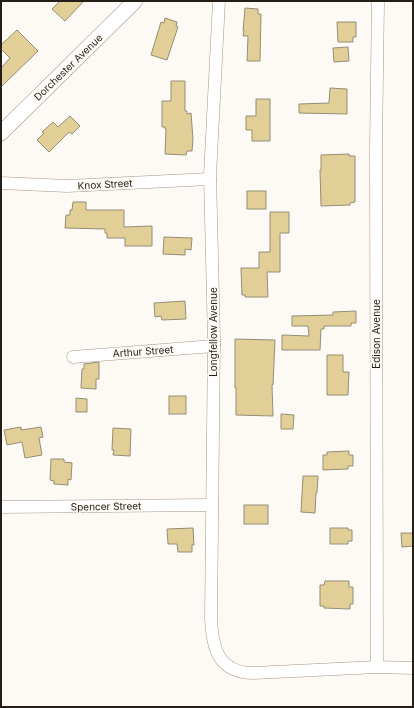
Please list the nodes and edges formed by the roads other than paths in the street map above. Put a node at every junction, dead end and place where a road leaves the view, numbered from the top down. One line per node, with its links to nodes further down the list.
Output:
1 (136, 1): 4 (street, Dorchester Avenue)
2 (219, 1): 5 (street, Longfellow Avenue)
3 (378, 1): 11 (street, Edison Avenue)
4 (1, 133)
5 (210, 179): 6 (street, Knox Street); 7 (street, Longfellow Avenue)
6 (1, 183)
7 (214, 346): 8 (street, Arthur Street); 9 (street, Longfellow Avenue)
8 (73, 357)
9 (212, 505): 10 (street, Spencer Street); 11 (street, Longfellow Avenue)
10 (1, 507)
11 (377, 667): 12 (street)
12 (413, 668)

